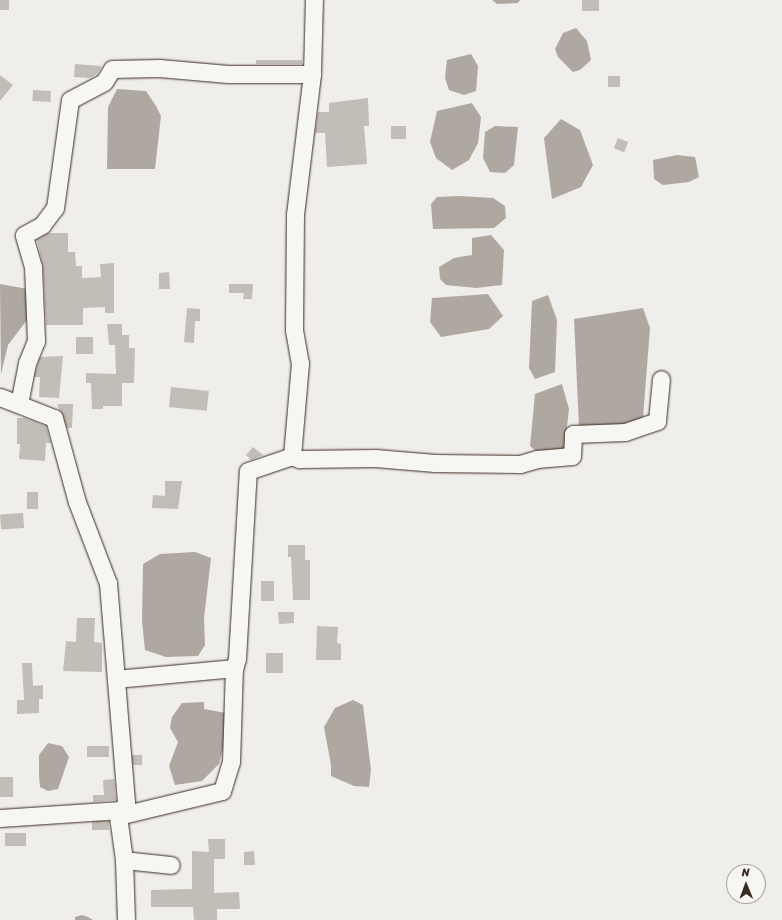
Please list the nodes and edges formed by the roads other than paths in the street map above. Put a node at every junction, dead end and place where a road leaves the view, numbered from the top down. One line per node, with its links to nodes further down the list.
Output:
1 (314, 0): 2 (street)
2 (312, 74): 5 (street); 6 (street)
3 (661, 379): 6 (street)
4 (0, 397): 5 (street)
5 (19, 404): 8 (street)
6 (292, 456): 7 (street)
7 (234, 668): 8 (street); 9 (street)
8 (116, 679): 9 (street)
9 (120, 813): 10 (street); 11 (street)
10 (0, 818)
11 (124, 860): 12 (street); 13 (street)
12 (171, 865)
13 (126, 920)

